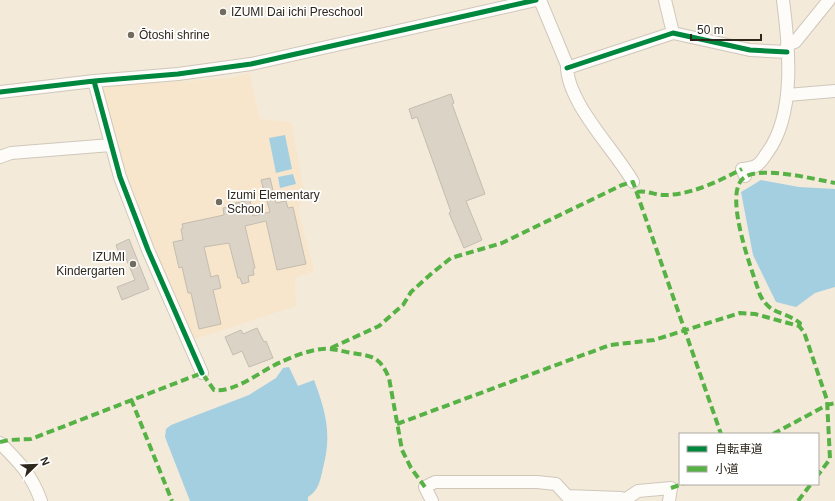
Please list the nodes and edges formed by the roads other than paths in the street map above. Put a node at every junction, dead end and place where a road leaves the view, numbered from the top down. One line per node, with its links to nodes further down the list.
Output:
1 (536, 0): 9 (street)
2 (540, 0): 8 (street)
3 (664, 0): 6 (street)
4 (783, 0): 7 (street)
5 (829, 0): 7 (street)
6 (673, 33): 7 (street); 8 (street)
7 (787, 48): 12 (street)
8 (567, 68): 16 (street)
9 (94, 80): 11 (street); 13 (street)
10 (835, 91): 12 (street)
11 (0, 92)
12 (787, 94): 15 (street)
13 (111, 145): 14 (street); 17 (street)
14 (0, 157)
15 (745, 176)
16 (633, 182)
17 (202, 373)
18 (0, 443): 20 (street)
19 (562, 497): 21 (street); 22 (street)
20 (41, 501)
21 (432, 501)
22 (624, 501): 23 (street)
23 (669, 501)

